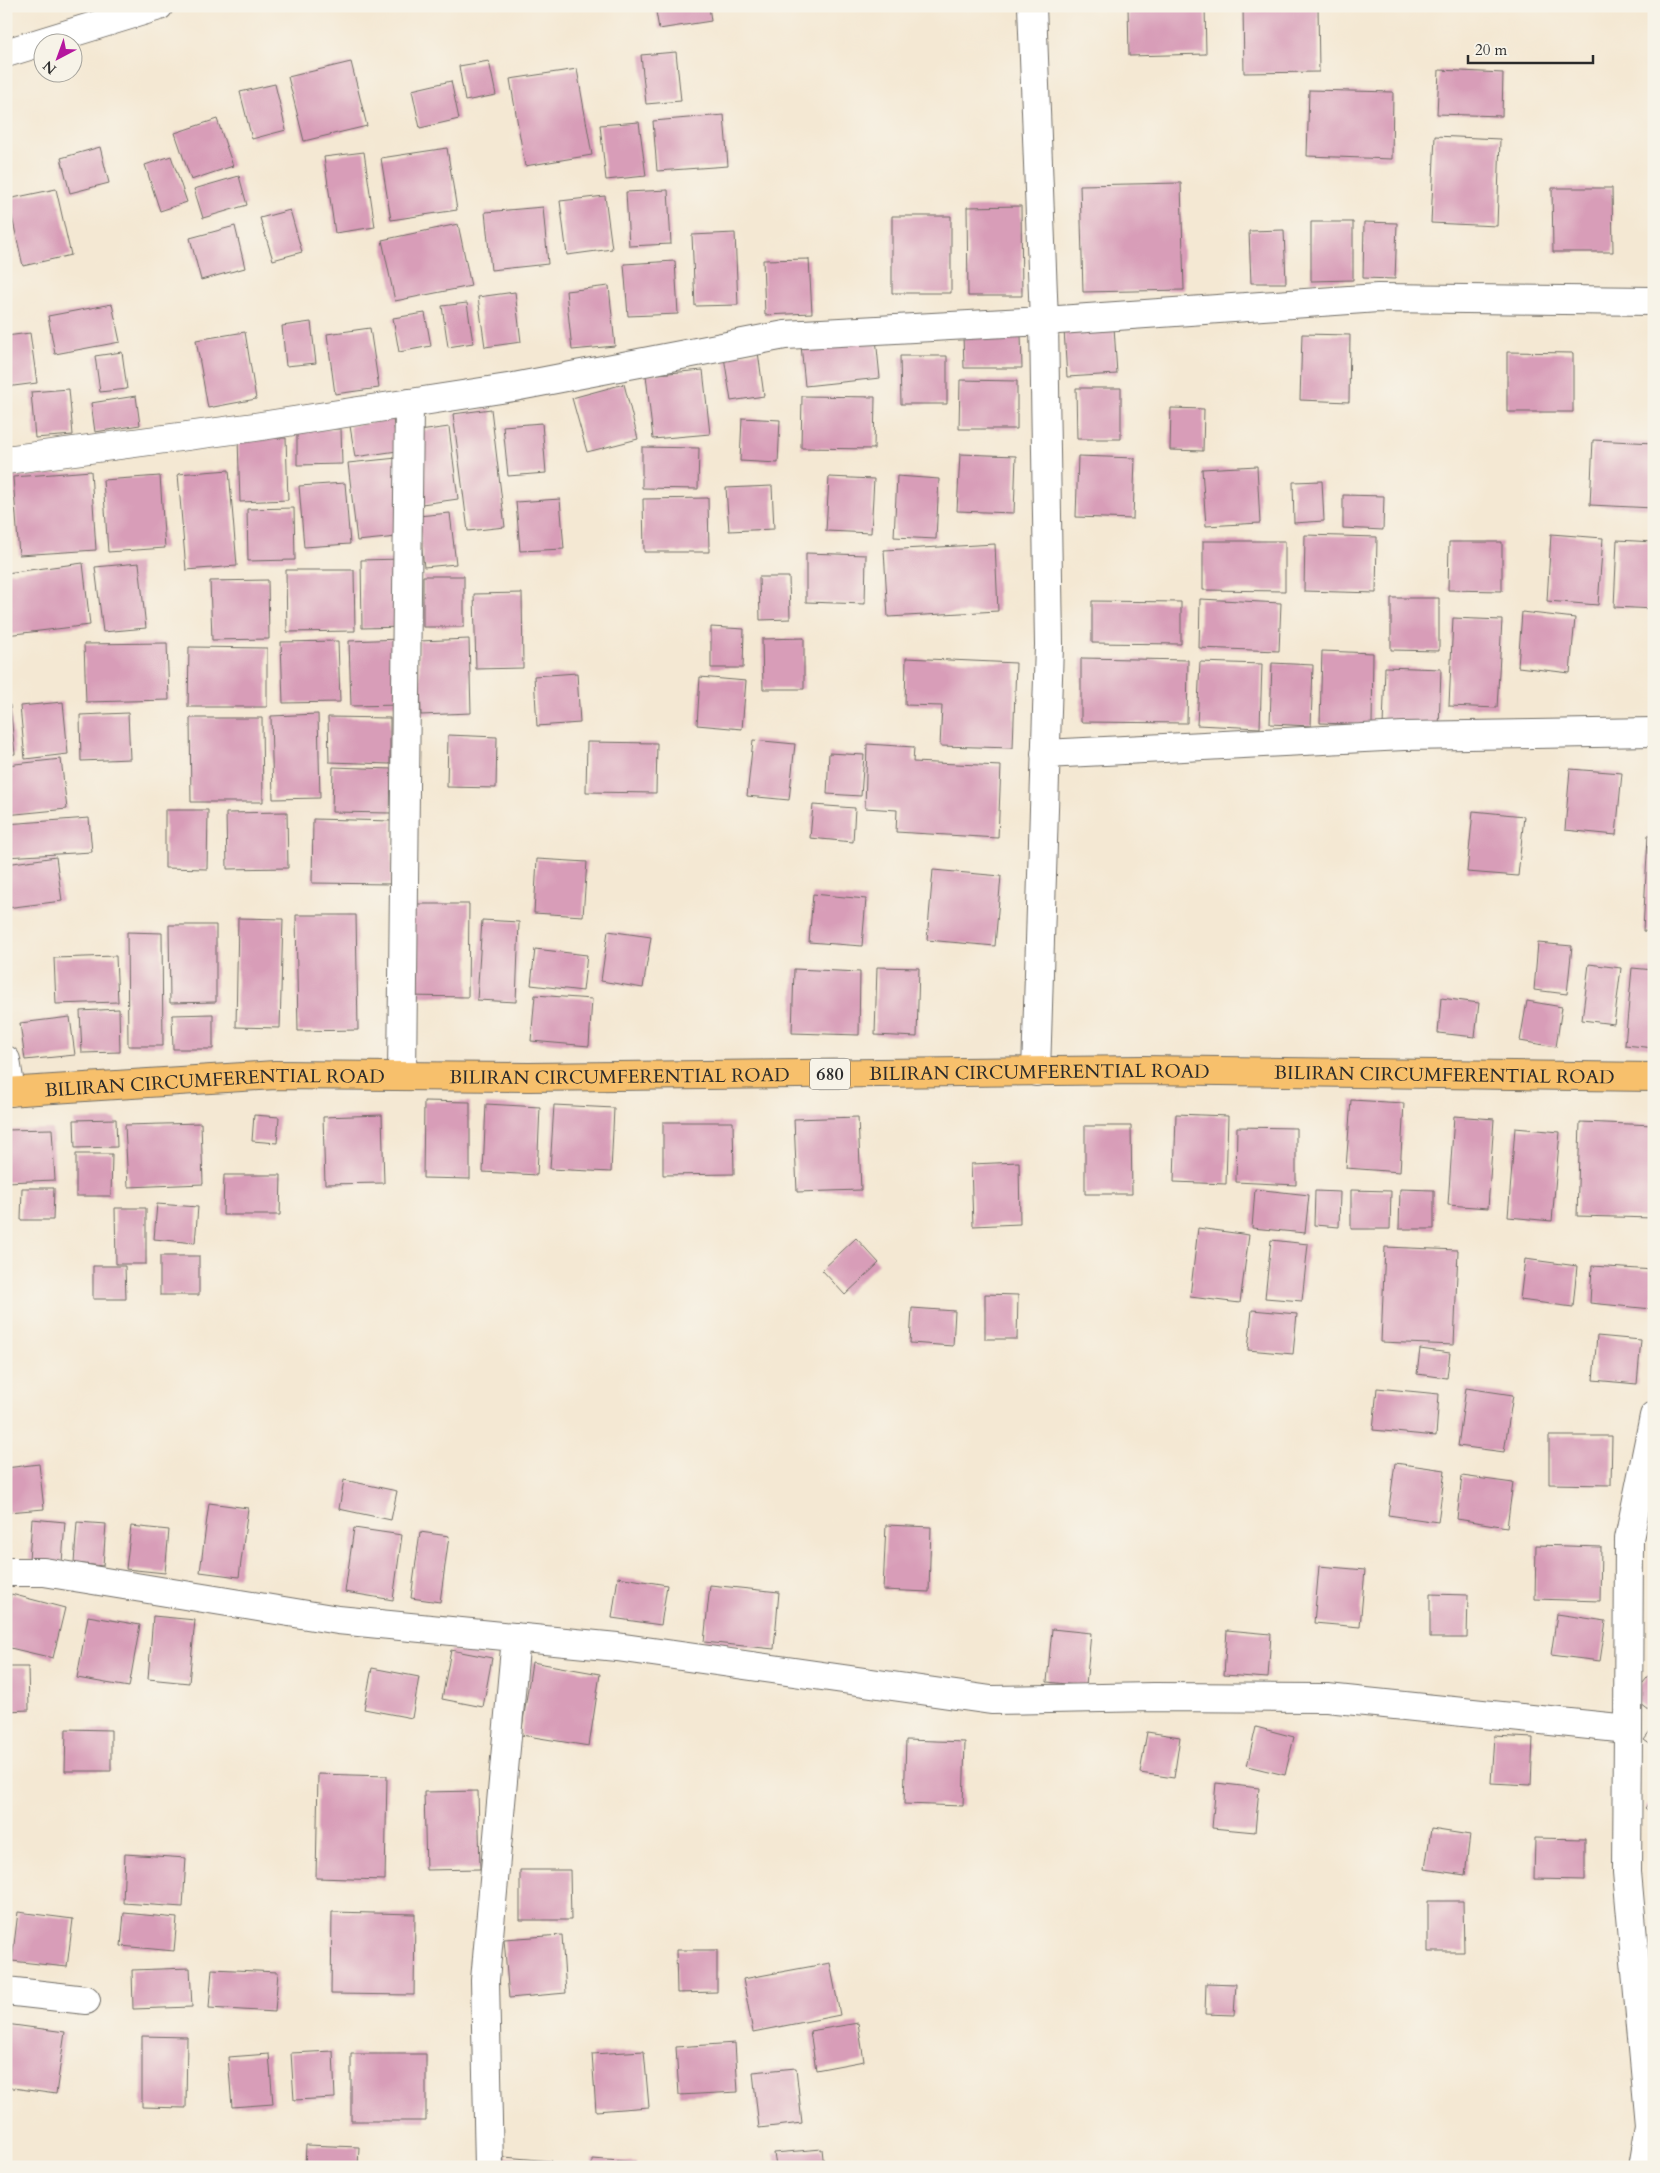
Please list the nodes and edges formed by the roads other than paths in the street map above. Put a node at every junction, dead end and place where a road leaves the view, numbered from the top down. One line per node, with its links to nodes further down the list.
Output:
1 (159, 6): 3 (street)
2 (1032, 6): 5 (street)
3 (6, 53)
4 (1654, 301): 5 (street)
5 (1044, 321): 6 (street); 9 (street)
6 (409, 403): 7 (street); 12 (street)
7 (6, 460)
8 (1654, 732): 9 (street)
9 (1046, 754): 11 (street)
10 (6, 1060): 14 (street)
11 (1036, 1072): 12 (main road, BILIRAN CIRCUMFERENTIAL ROAD / 680); 13 (main road, BILIRAN CIRCUMFERENTIAL ROAD / 680)
12 (402, 1076): 14 (main road, BILIRAN CIRCUMFERENTIAL ROAD / 680)
13 (1654, 1077)
14 (9, 1092)
15 (1654, 1416): 18 (street)
16 (6, 1572): 17 (street)
17 (516, 1637): 18 (street); 21 (street)
18 (1628, 1729): 22 (street)
19 (6, 1991): 20 (street)
20 (86, 2000)
21 (490, 2167)
22 (1643, 2167)

